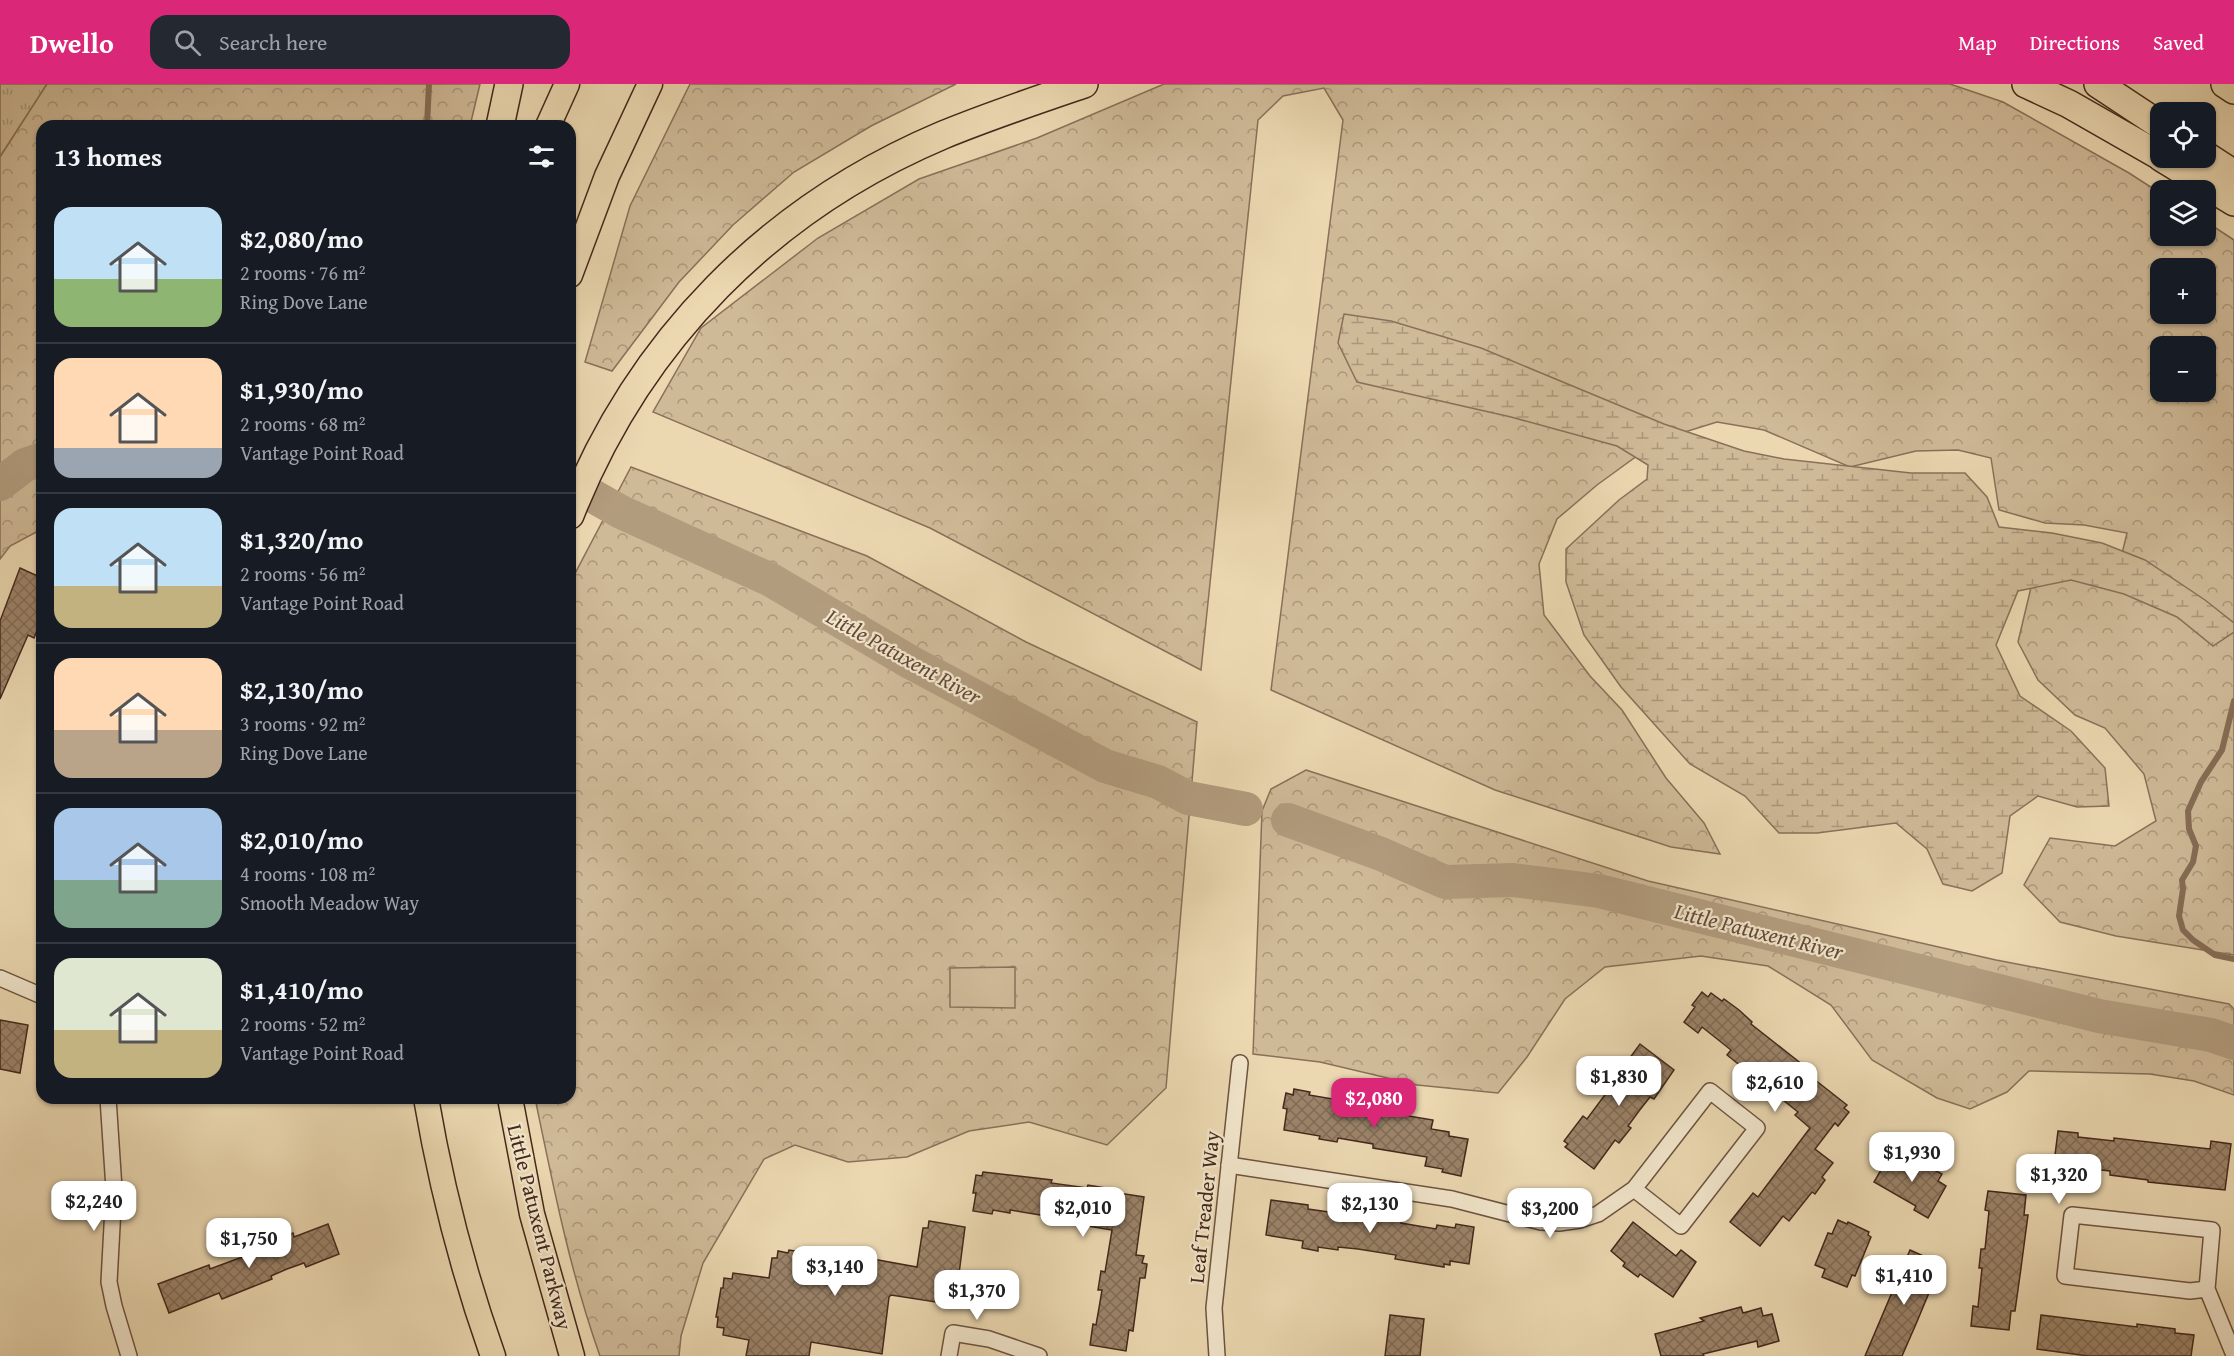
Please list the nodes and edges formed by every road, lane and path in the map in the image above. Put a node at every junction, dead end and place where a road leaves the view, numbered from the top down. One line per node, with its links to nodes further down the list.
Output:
1 (509, 84): 10 (highway)
2 (567, 84): 11 (main road)
3 (650, 84): 17 (main road)
4 (1084, 84): 18 (highway)
5 (2026, 84): 12 (highway)
6 (2098, 84): 9 (highway)
7 (2225, 84): 8 (highway)
8 (2234, 90)
9 (2150, 118)
10 (501, 120)
11 (551, 120)
12 (2150, 151)
13 (2216, 162): 15 (highway)
14 (2179, 168): 16 (highway)
15 (2234, 174)
16 (2234, 202)
17 (576, 259)
18 (576, 502)
19 (0, 978): 20 (street)
20 (36, 993)
21 (1240, 1063): 25 (street, Leaf Treader Way)
22 (108, 1104): 29 (street)
23 (427, 1104): 30 (main road)
24 (511, 1104): 31 (main road, Little Patuxent Parkway)
25 (1229, 1165): 26 (street); 34 (street, Leaf Treader Way)
26 (1634, 1189): 26 (street)
27 (2207, 1289): 27 (street); 28 (street)
28 (2234, 1355)
29 (129, 1356)
30 (494, 1356)
31 (572, 1356)
32 (949, 1356): 33 (street)
33 (1039, 1356)
34 (1217, 1356)

